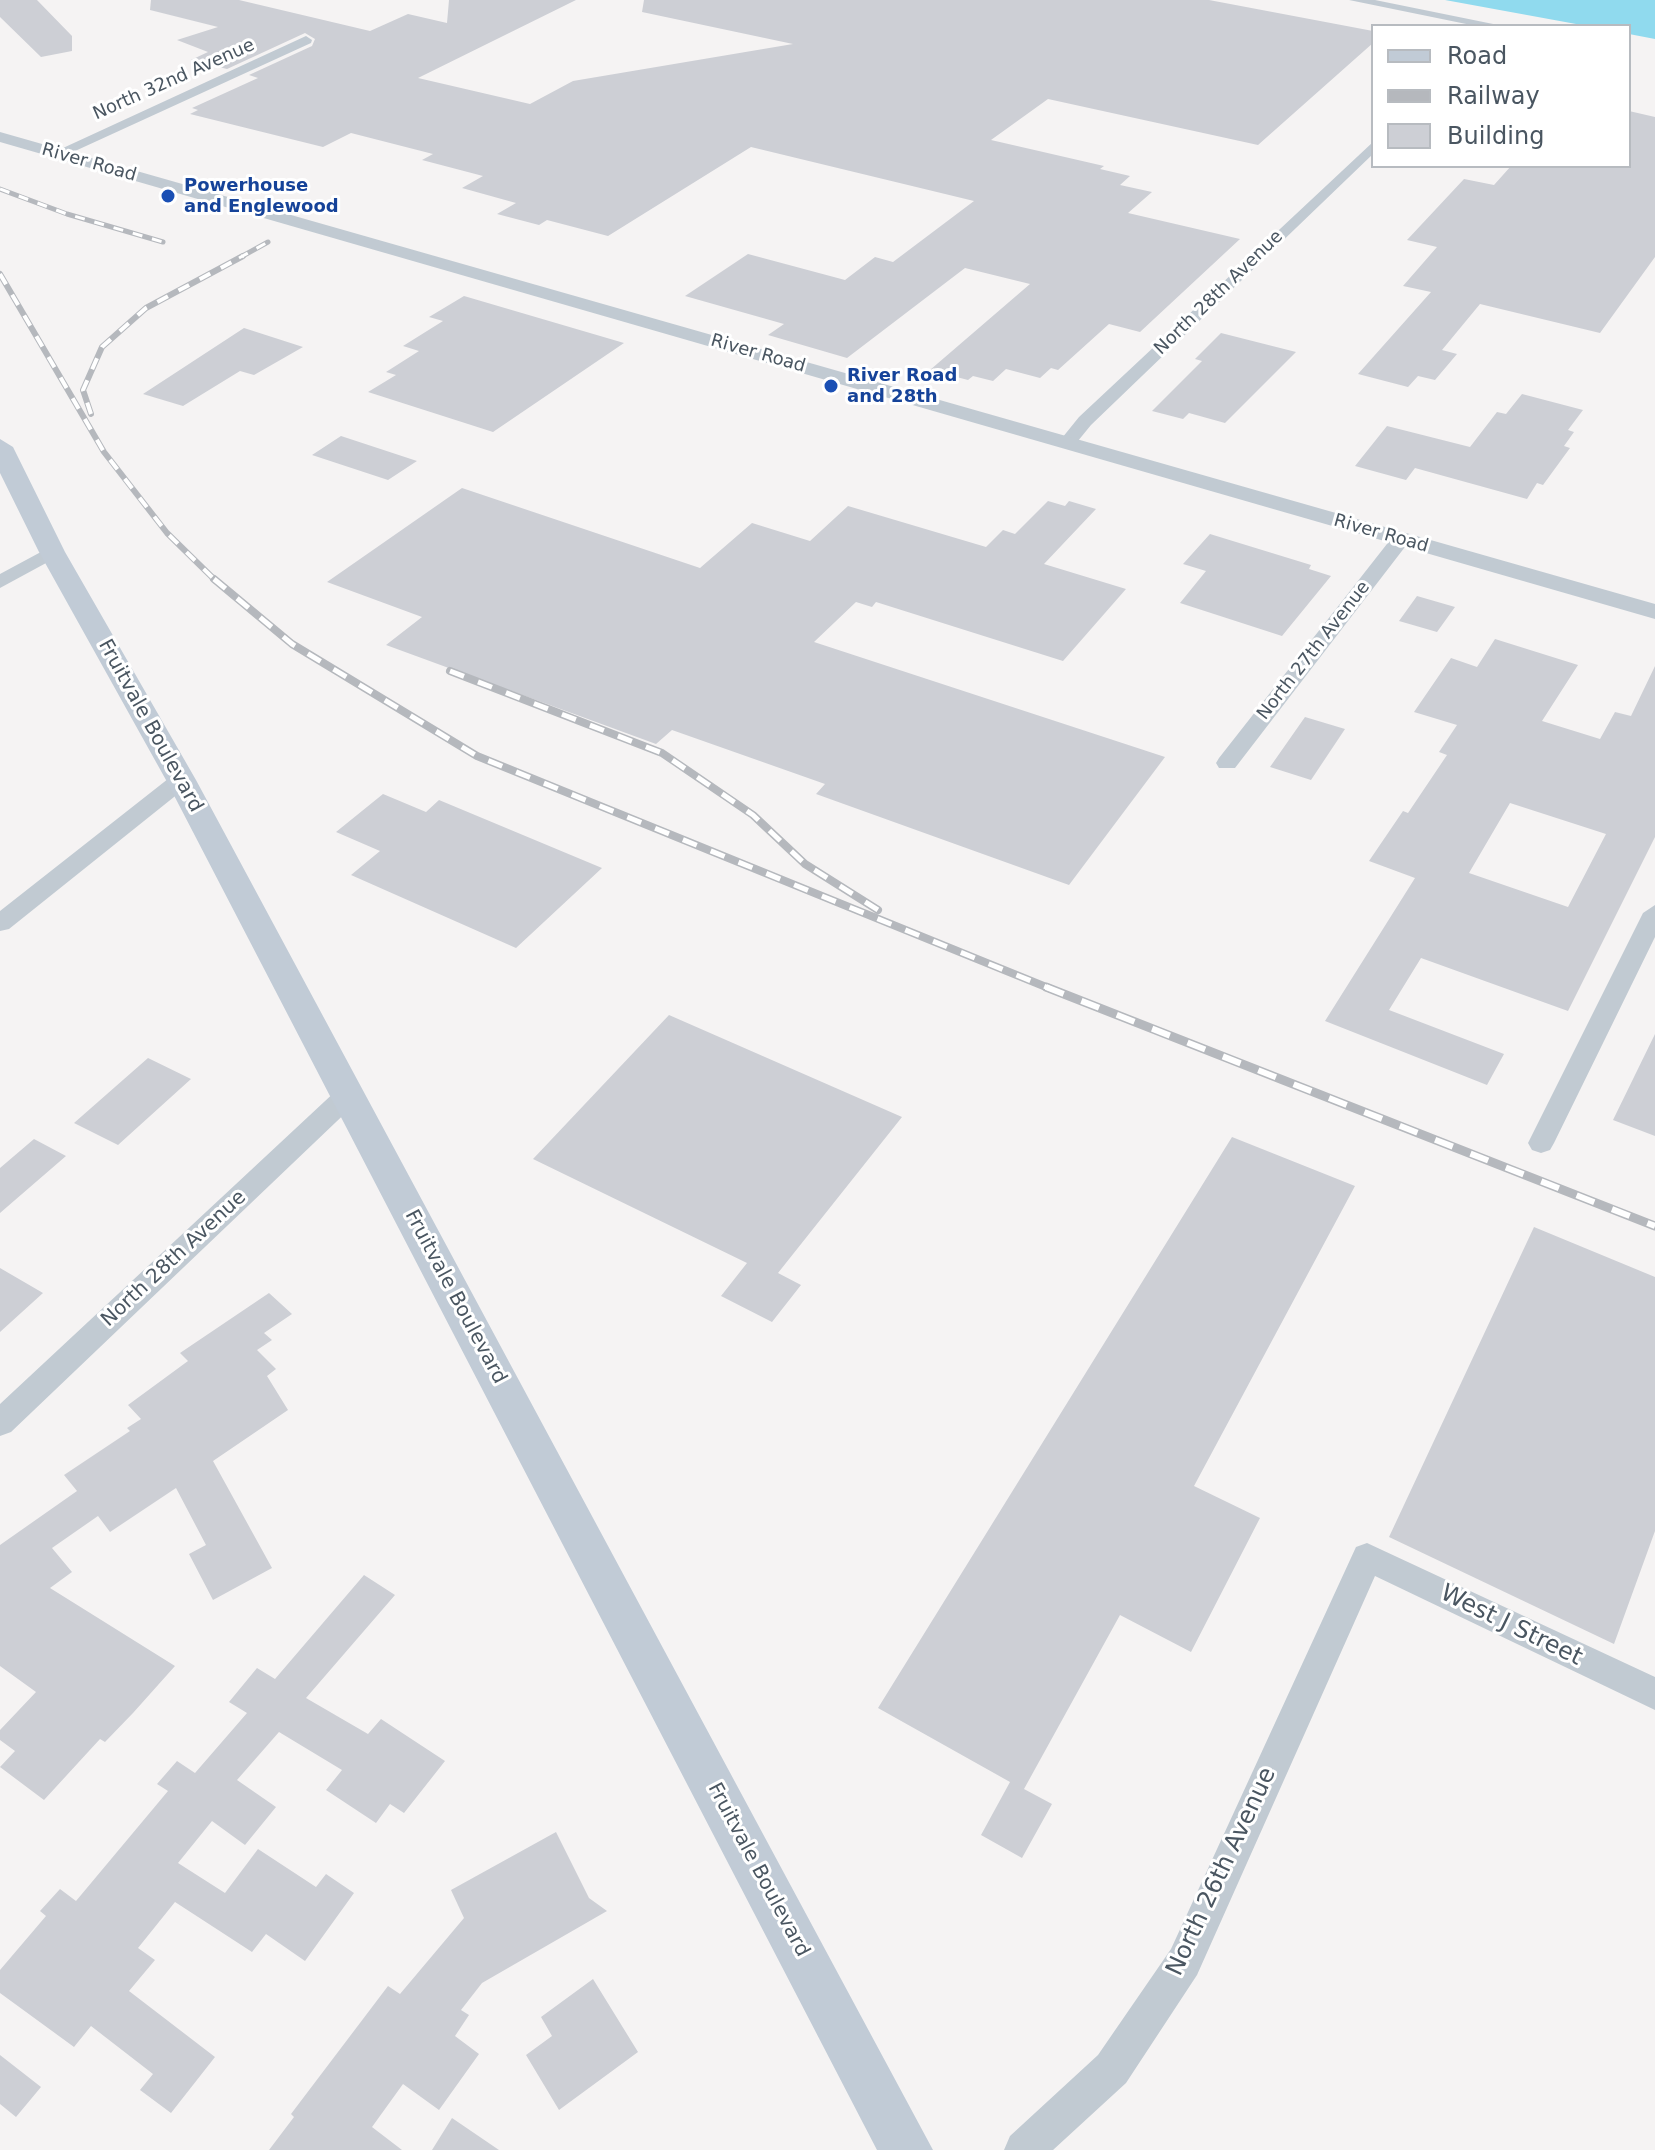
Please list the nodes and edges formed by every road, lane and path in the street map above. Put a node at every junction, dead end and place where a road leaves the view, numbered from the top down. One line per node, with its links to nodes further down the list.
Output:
1 (1355, 0): 2 (street)
2 (1486, 24)
3 (306, 40): 6 (street, North 32nd Avenue)
4 (0, 137): 6 (street, River Road)
5 (1371, 148): 7 (street, North 28th Avenue)
6 (57, 154): 7 (street, River Road)
7 (1067, 443): 9 (street, River Road)
8 (0, 447): 10 (main road, Fruitvale Boulevard)
9 (1401, 539): 12 (street, River Road); 13 (street, North 27th Avenue)
10 (52, 552): 11 (street); 14 (main road, Fruitvale Boulevard)
11 (0, 582)
12 (1655, 612)
13 (1227, 763)
14 (181, 780): 16 (street); 17 (main road, Fruitvale Boulevard)
15 (1655, 913): 18 (street)
16 (0, 923)
17 (348, 1095): 19 (street, North 28th Avenue); 22 (main road, Fruitvale Boulevard)
18 (1541, 1143)
19 (0, 1423)
20 (1367, 1557): 21 (street, West J Street); 23 (street, North 26th Avenue)
21 (1655, 1694)
22 (906, 2150)
23 (1024, 2150)

